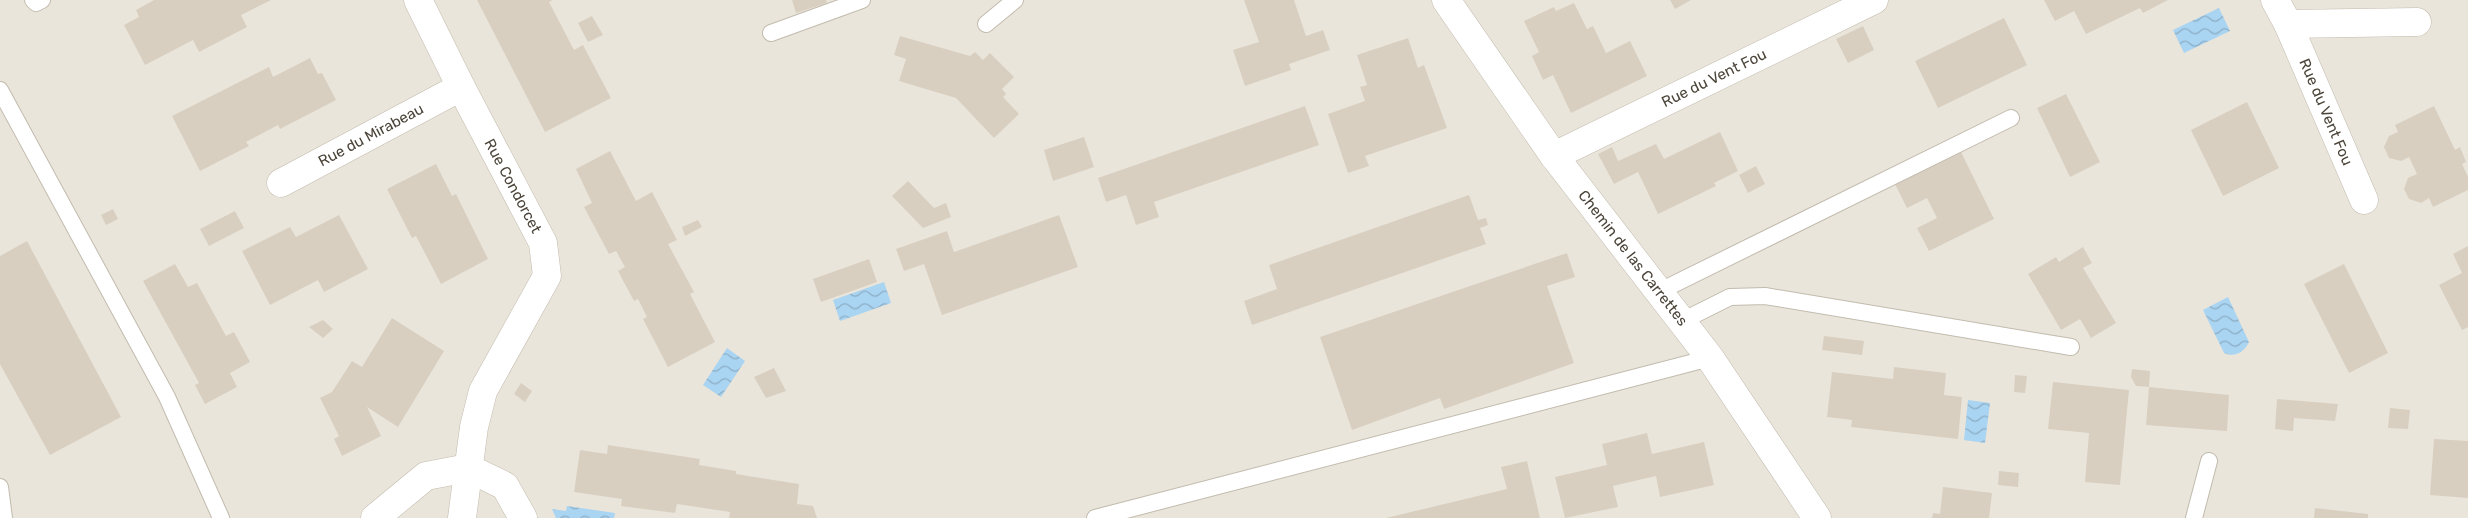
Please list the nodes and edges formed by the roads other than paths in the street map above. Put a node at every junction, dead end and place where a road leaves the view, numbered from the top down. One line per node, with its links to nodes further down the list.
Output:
1 (33, 0): 2 (lane)
2 (42, 0)
3 (418, 0): 13 (street, Rue Condorcet)
4 (862, 0): 12 (lane)
5 (1015, 0): 10 (lane)
6 (1446, 0): 16 (street, Chemin de las Carrettes)
7 (1874, 0): 16 (street, Rue du Vent Fou)
8 (2275, 0): 11 (street, Rue du Vent Fou)
9 (2417, 22): 11 (street)
10 (986, 24)
11 (2288, 24): 18 (street, Rue du Vent Fou)
12 (771, 33)
13 (461, 87): 17 (street, Rue du Mirabeau); 24 (street, Rue Condorcet)
14 (0, 90): 27 (lane)
15 (2011, 118): 19 (lane)
16 (1554, 156): 19 (street, Chemin de las Carrettes)
17 (281, 183)
18 (2364, 200)
19 (1658, 292): 20 (street, Chemin de las Carrettes)
20 (1682, 321): 21 (lane); 22 (street, Chemin de las Carrettes)
21 (2071, 347)
22 (1710, 358): 31 (lane); 32 (street, Chemin de las Carrettes)
23 (2209, 461): 33 (lane)
24 (468, 468): 28 (street); 29 (street, Rue Condorcet); 30 (street)
25 (0, 487): 26 (lane)
26 (4, 518)
27 (221, 518)
28 (375, 518)
29 (462, 518)
30 (523, 518)
31 (1095, 518)
32 (1817, 518)
33 (2194, 518)

